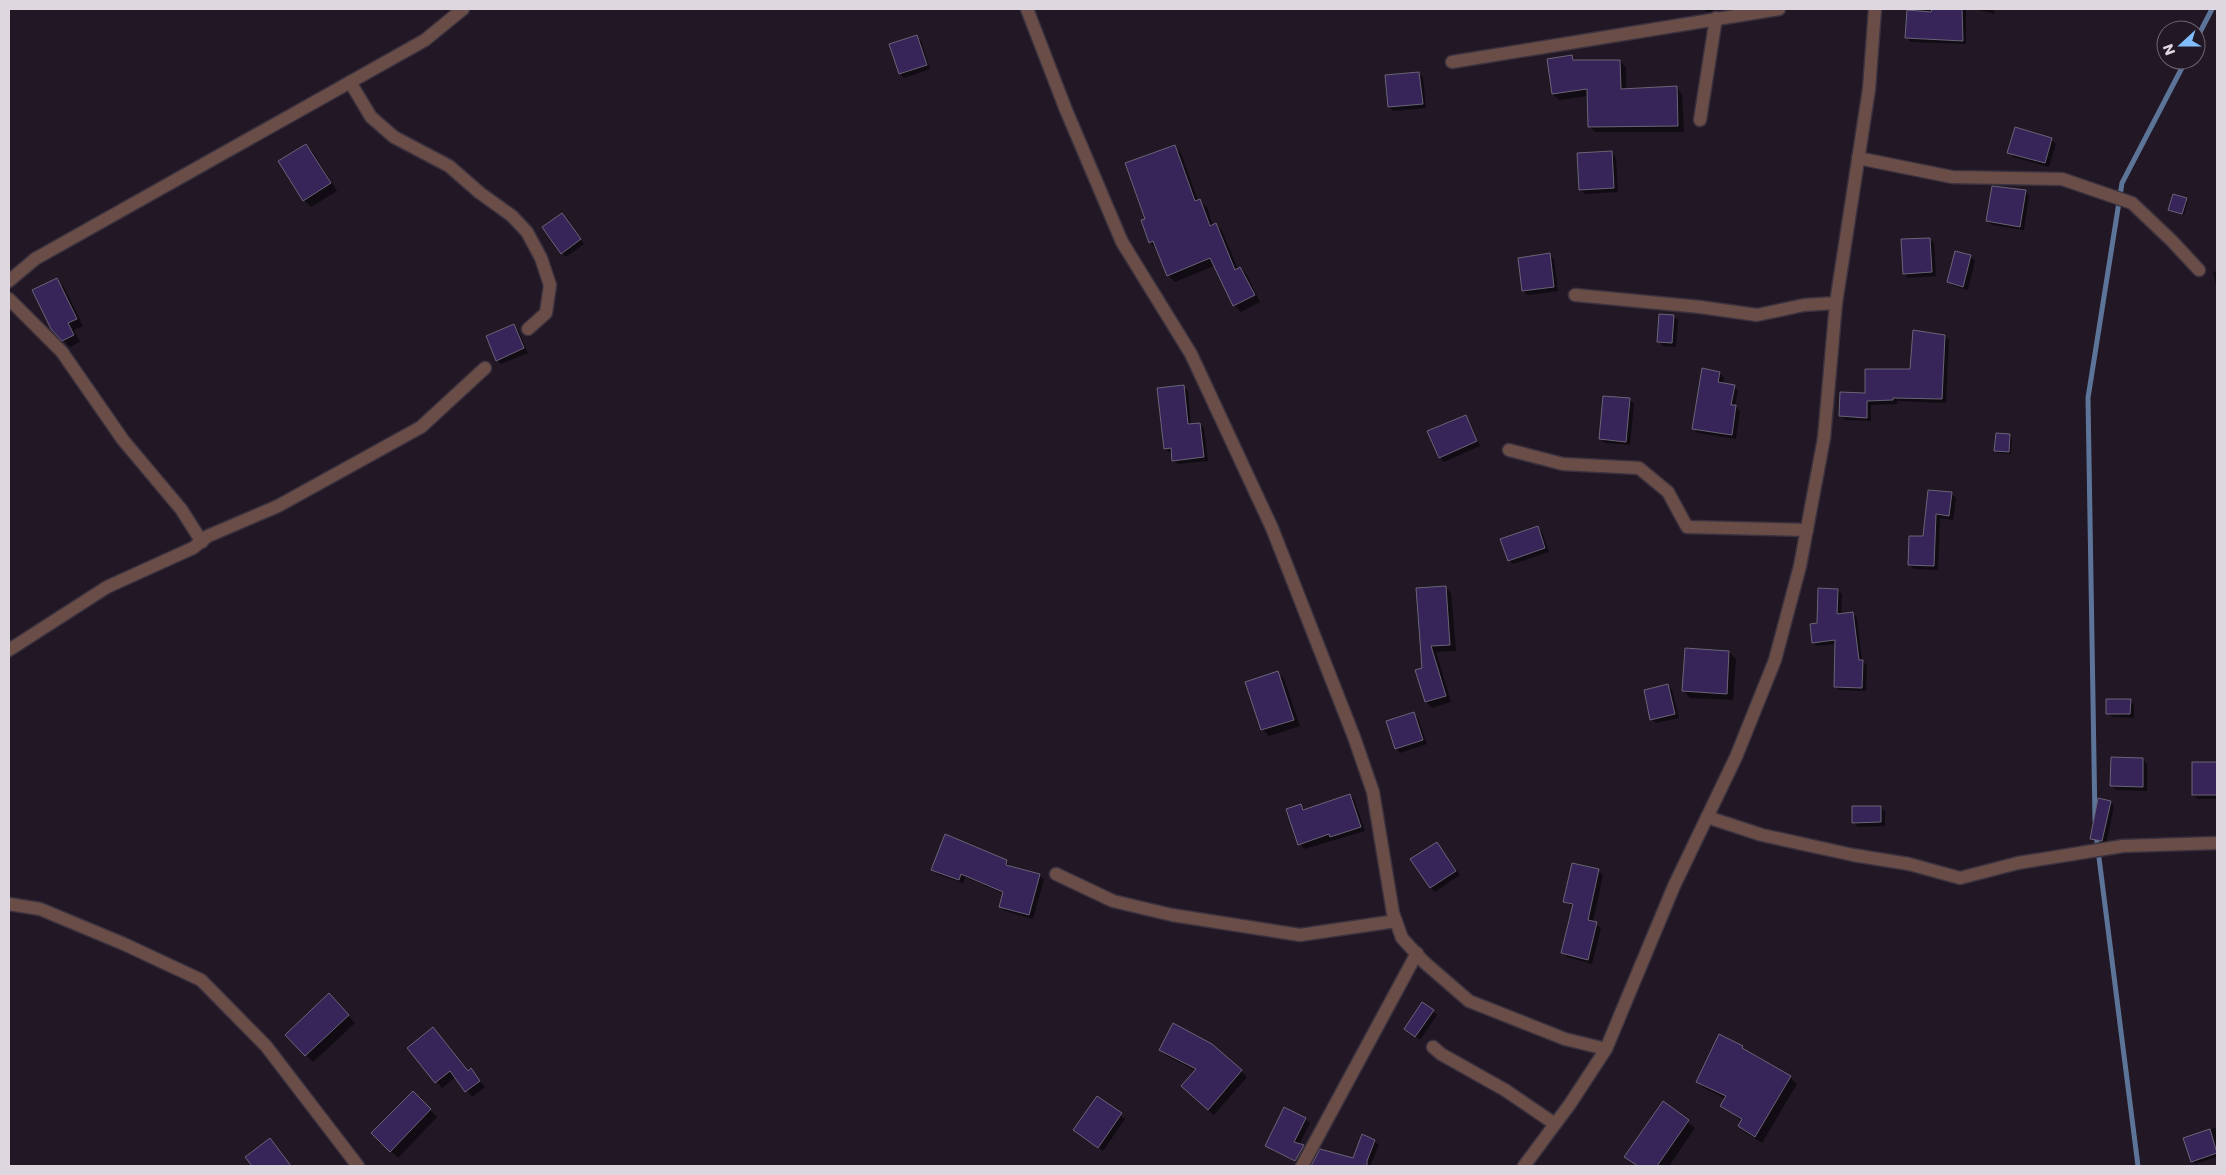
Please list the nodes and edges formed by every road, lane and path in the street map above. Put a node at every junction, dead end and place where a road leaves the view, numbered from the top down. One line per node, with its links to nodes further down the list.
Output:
1 (462, 9): 7 (street)
2 (1027, 9): 25 (street)
3 (1778, 9): 5 (street)
4 (1875, 9): 9 (street)
5 (1716, 18): 6 (street); 8 (street)
6 (1452, 62)
7 (350, 82): 11 (street); 15 (street)
8 (1700, 120)
9 (1858, 158): 10 (street); 14 (street)
10 (2199, 270)
11 (9, 281)
12 (1576, 295): 14 (street)
13 (9, 299): 19 (street)
14 (1836, 302): 18 (street)
15 (528, 329)
16 (485, 368): 19 (street)
17 (1509, 450): 18 (street)
18 (1807, 530): 21 (street)
19 (202, 542): 20 (street)
20 (9, 650)
21 (1708, 817): 22 (street); 28 (street)
22 (2217, 843)
23 (1056, 874): 25 (street)
24 (9, 904): 30 (street)
25 (1396, 921): 26 (street)
26 (1418, 953): 28 (street); 31 (street)
27 (1433, 1047): 29 (street)
28 (1606, 1048): 29 (street)
29 (1555, 1124): 32 (street)
30 (358, 1166)
31 (1302, 1166)
32 (1524, 1166)

